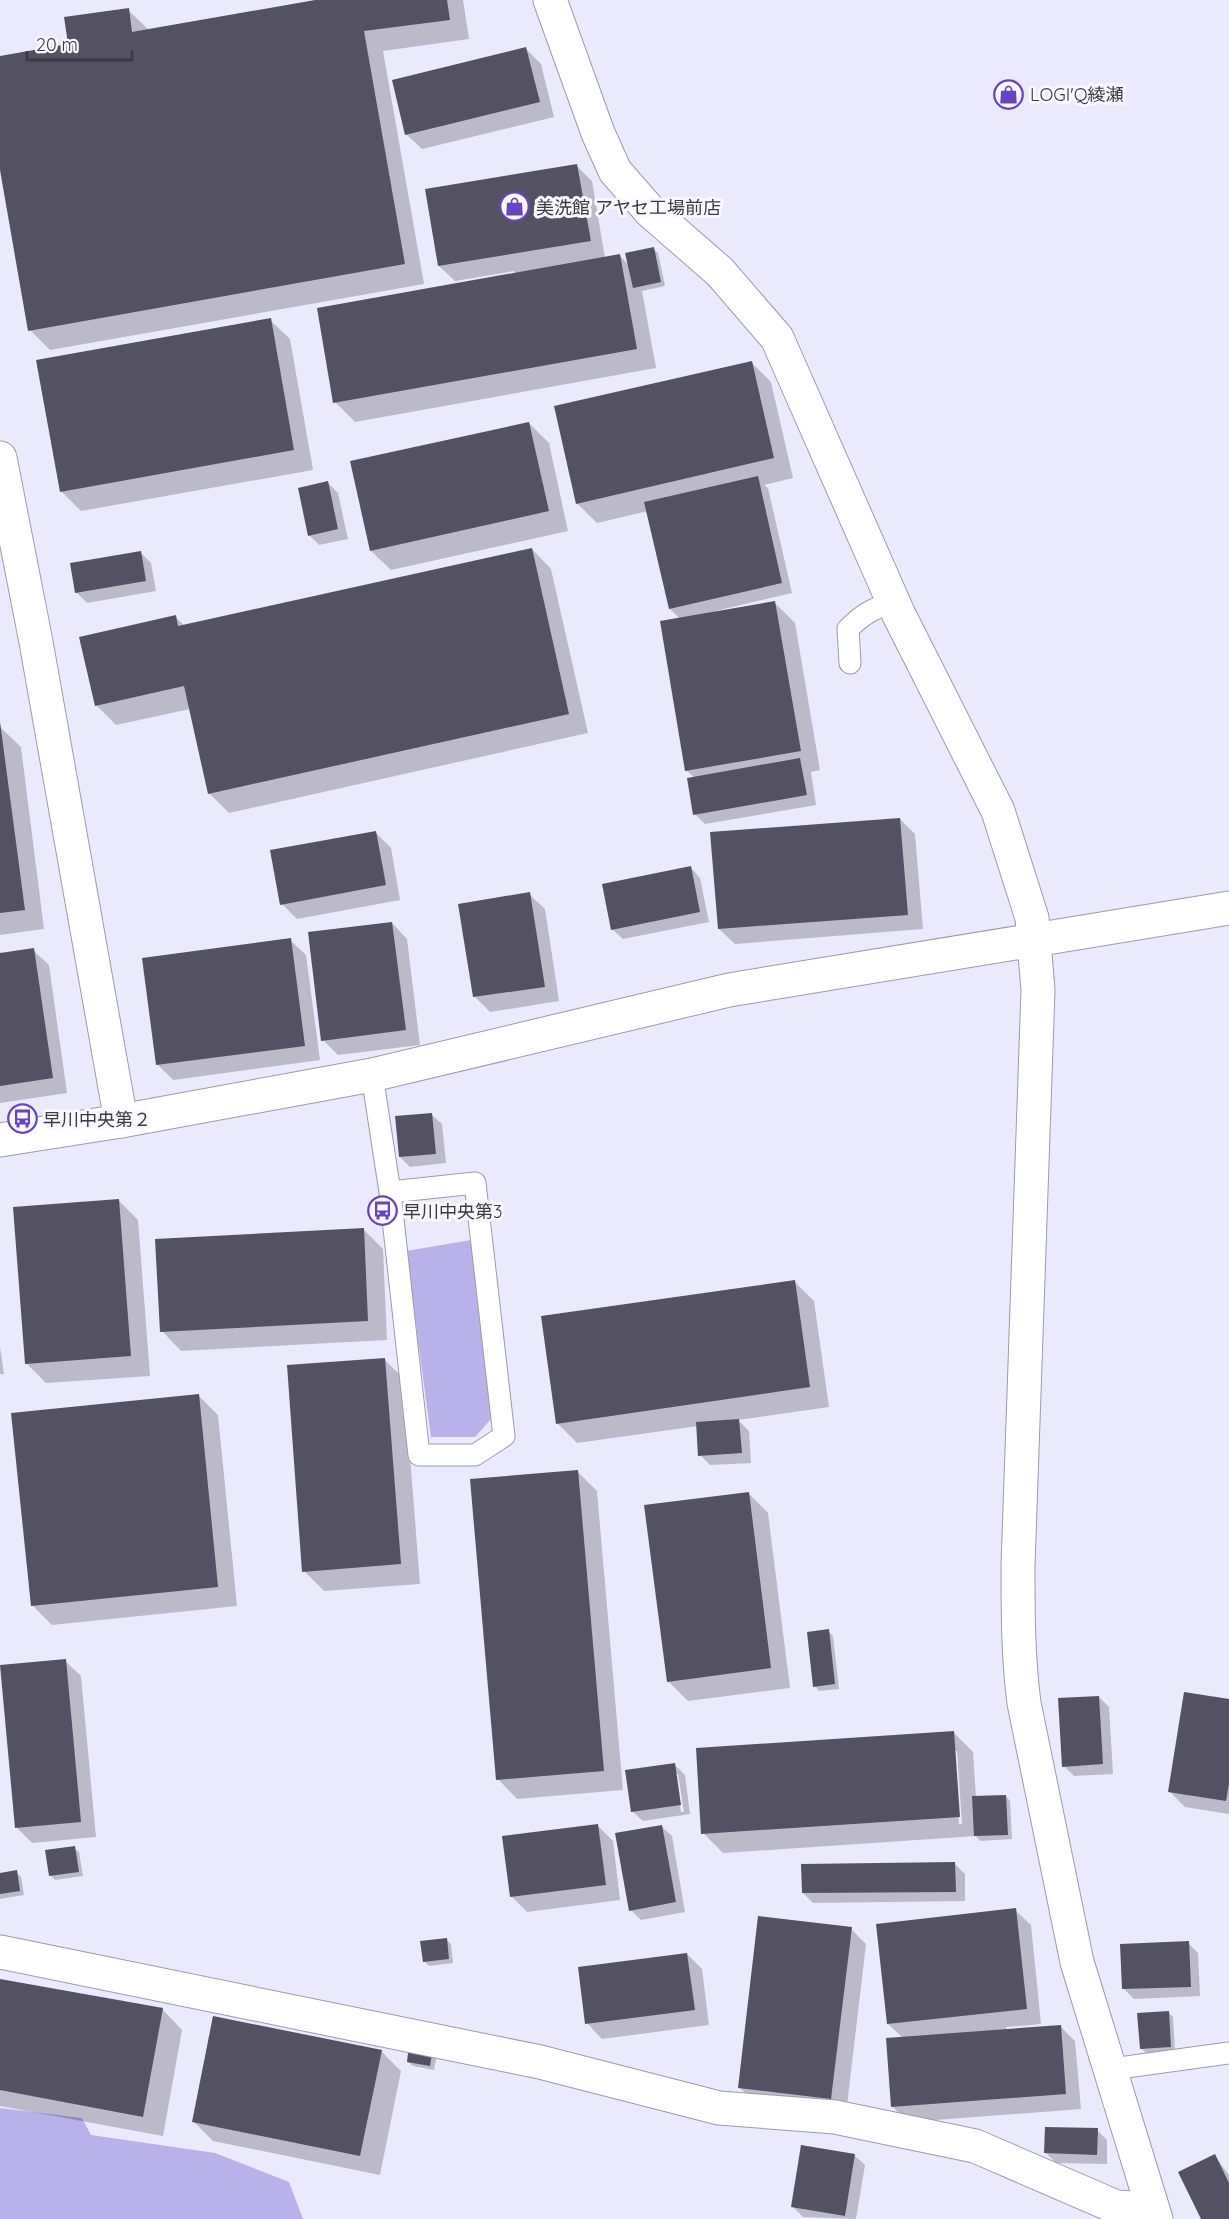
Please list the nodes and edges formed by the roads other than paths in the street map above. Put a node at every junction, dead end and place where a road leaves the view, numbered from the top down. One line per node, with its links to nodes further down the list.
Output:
1 (550, 0): 3 (street)
2 (0, 458): 8 (street)
3 (894, 603): 4 (lane); 6 (street)
4 (850, 663)
5 (1229, 908): 6 (street)
6 (1034, 942): 7 (street); 13 (street)
7 (372, 1075): 8 (street); 10 (lane)
8 (121, 1121): 9 (street)
9 (0, 1140)
10 (390, 1192): 10 (lane)
11 (0, 1952): 14 (street)
12 (1229, 2054): 13 (lane)
13 (1112, 2069): 14 (street)
14 (1154, 2214)

